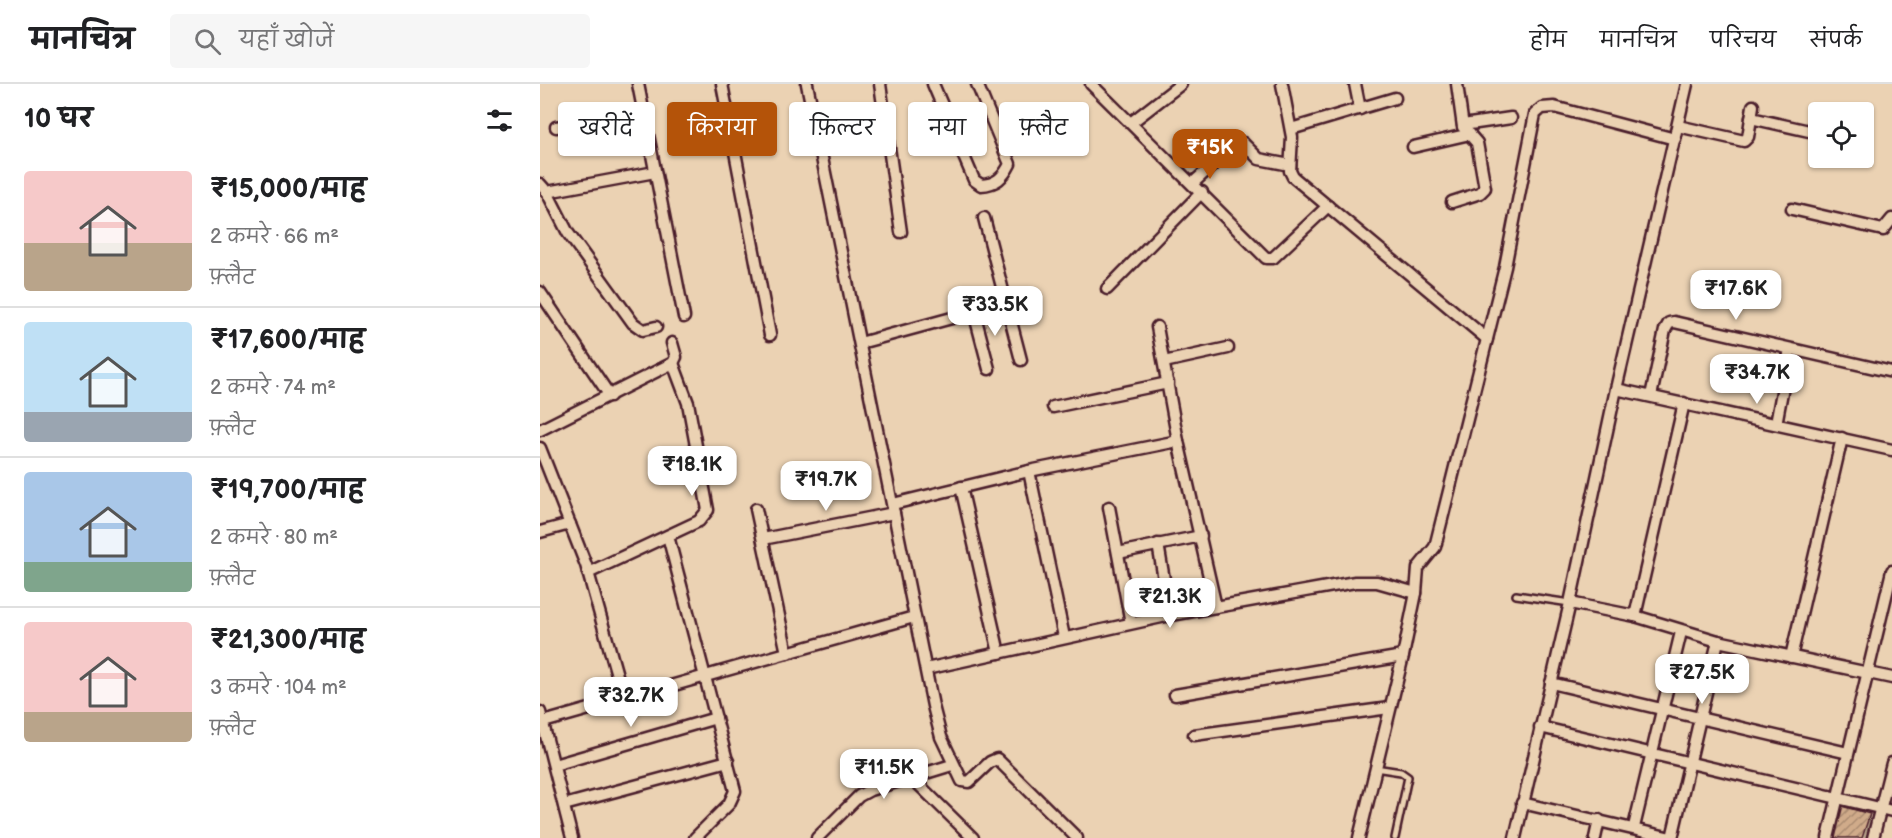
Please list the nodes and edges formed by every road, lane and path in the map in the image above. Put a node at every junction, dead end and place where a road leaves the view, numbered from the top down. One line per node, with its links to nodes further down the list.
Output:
1 (638, 84): 14 (street)
2 (722, 84): 45 (street)
3 (807, 84): 48 (street)
4 (880, 84): 37 (street)
5 (933, 84): 6 (street)
6 (977, 84)
7 (1091, 84): 19 (street)
8 (1181, 84): 19 (street)
9 (1282, 84): 21 (street)
10 (1355, 84): 16 (street)
11 (1457, 84): 22 (street)
12 (1687, 84): 20 (street)
13 (1395, 98): 16 (street)
14 (641, 102)
15 (1753, 106): 18 (street)
16 (1360, 109): 21 (street)
17 (1511, 118): 22 (street)
18 (1751, 118): 20 (street); 23 (street)
19 (1131, 122): 29 (street)
20 (1678, 126): 24 (street)
21 (1291, 129): 27 (street)
22 (1466, 130): 25 (street); 32 (street)
23 (1808, 131)
24 (1675, 140): 46 (street); 57 (street)
25 (1413, 147)
26 (652, 156): 28 (street)
27 (1290, 165): 29 (street); 33 (street)
28 (655, 172): 30 (street); 42 (street)
29 (1193, 183): 31 (street)
30 (544, 188): 43 (street)
31 (1202, 192): 33 (street); 38 (street)
32 (1452, 202)
33 (1328, 206): 46 (street)
34 (1792, 209): 36 (street)
35 (984, 218): 40 (street)
36 (1892, 219)
37 (901, 232)
38 (1107, 289)
39 (540, 292): 58 (street)
40 (1007, 303): 41 (street); 51 (street)
41 (974, 312): 48 (street); 54 (street)
42 (684, 317)
43 (656, 327)
44 (1157, 327): 52 (street)
45 (771, 335)
46 (1487, 339): 82 (street)
47 (672, 343): 53 (street)
48 (860, 343): 71 (street)
49 (1228, 348): 52 (street)
50 (1790, 349): 55 (street); 59 (street); 62 (street)
51 (1022, 360)
52 (1164, 362): 56 (street)
53 (673, 363): 58 (street); 75 (street)
54 (989, 369)
55 (1892, 372)
56 (1168, 383): 61 (street); 65 (street)
57 (1616, 389): 59 (street); 84 (street)
58 (610, 396): 63 (street)
59 (1651, 396): 60 (street)
60 (1684, 403): 62 (street); 87 (street)
61 (1053, 407)
62 (1776, 424): 64 (street)
63 (540, 430)
64 (1842, 438): 67 (street); 96 (street)
65 (1178, 441): 68 (street); 76 (street)
66 (540, 448): 73 (street)
67 (1892, 450)
68 (1029, 471): 69 (street); 91 (street)
69 (961, 488): 71 (street); 94 (street)
70 (1109, 507): 79 (street)
71 (893, 508): 77 (street); 88 (street)
72 (756, 509): 77 (street)
73 (570, 524): 74 (street); 81 (street)
74 (540, 532)
75 (668, 536): 81 (street); 99 (street)
76 (1201, 536): 78 (street); 85 (street)
77 (763, 539): 93 (street)
78 (1158, 544): 79 (street); 86 (street)
79 (1118, 553): 89 (street)
80 (1892, 572): 98 (street)
81 (588, 573): 103 (street)
82 (1416, 593): 85 (street); 95 (street)
83 (1516, 595): 84 (lane)
84 (1570, 603): 87 (street); 101 (street)
85 (1216, 607): 86 (street)
86 (1170, 615): 89 (street)
87 (1635, 616): 90 (street)
88 (914, 617): 93 (street); 97 (street)
89 (1131, 623): 91 (street)
90 (1681, 632): 92 (street); 105 (street)
91 (1064, 637): 94 (street)
92 (1718, 641): 96 (street); 108 (street)
93 (787, 653): 99 (street)
94 (999, 653): 97 (street)
95 (1403, 656): 102 (street); 104 (street)
96 (1791, 657): 98 (street)
97 (926, 669): 117 (street)
98 (1868, 674): 100 (street); 112 (street)
99 (705, 676): 103 (street); 106 (street)
100 (1892, 678)
101 (1551, 683): 105 (street); 109 (street)
102 (1175, 695)
103 (624, 700): 107 (street)
104 (1389, 708): 110 (street); 118 (street)
105 (1662, 709): 108 (street); 111 (street)
106 (717, 718): 113 (street); 116 (street)
107 (541, 719): 116 (street)
108 (1700, 719): 112 (street); 114 (street)
109 (1540, 728): 111 (street); 121 (street)
110 (1194, 735)
111 (1652, 753): 114 (street); 126 (street)
112 (1848, 753): 120 (street)
113 (728, 761): 122 (street); 128 (street)
114 (1690, 761): 120 (street); 136 (street)
115 (1892, 763): 123 (street)
116 (554, 765): 122 (street)
117 (952, 765): 119 (street); 131 (street)
118 (1375, 768): 132 (street); 133 (lane)
119 (911, 777): 129 (street); 130 (street)
120 (1836, 799): 123 (street); 137 (street)
121 (1522, 803): 125 (street); 134 (street)
122 (564, 805): 127 (street)
123 (1880, 808): 124 (street); 138 (street)
124 (1892, 811)
125 (1599, 820): 126 (street); 135 (street)
126 (1634, 827): 136 (street)
127 (572, 838)
128 (695, 838)
129 (817, 838)
130 (973, 838)
131 (1077, 838)
132 (1359, 838)
133 (1395, 838)
134 (1515, 838)
135 (1595, 838)
136 (1671, 838)
137 (1828, 838)
138 (1873, 838)

